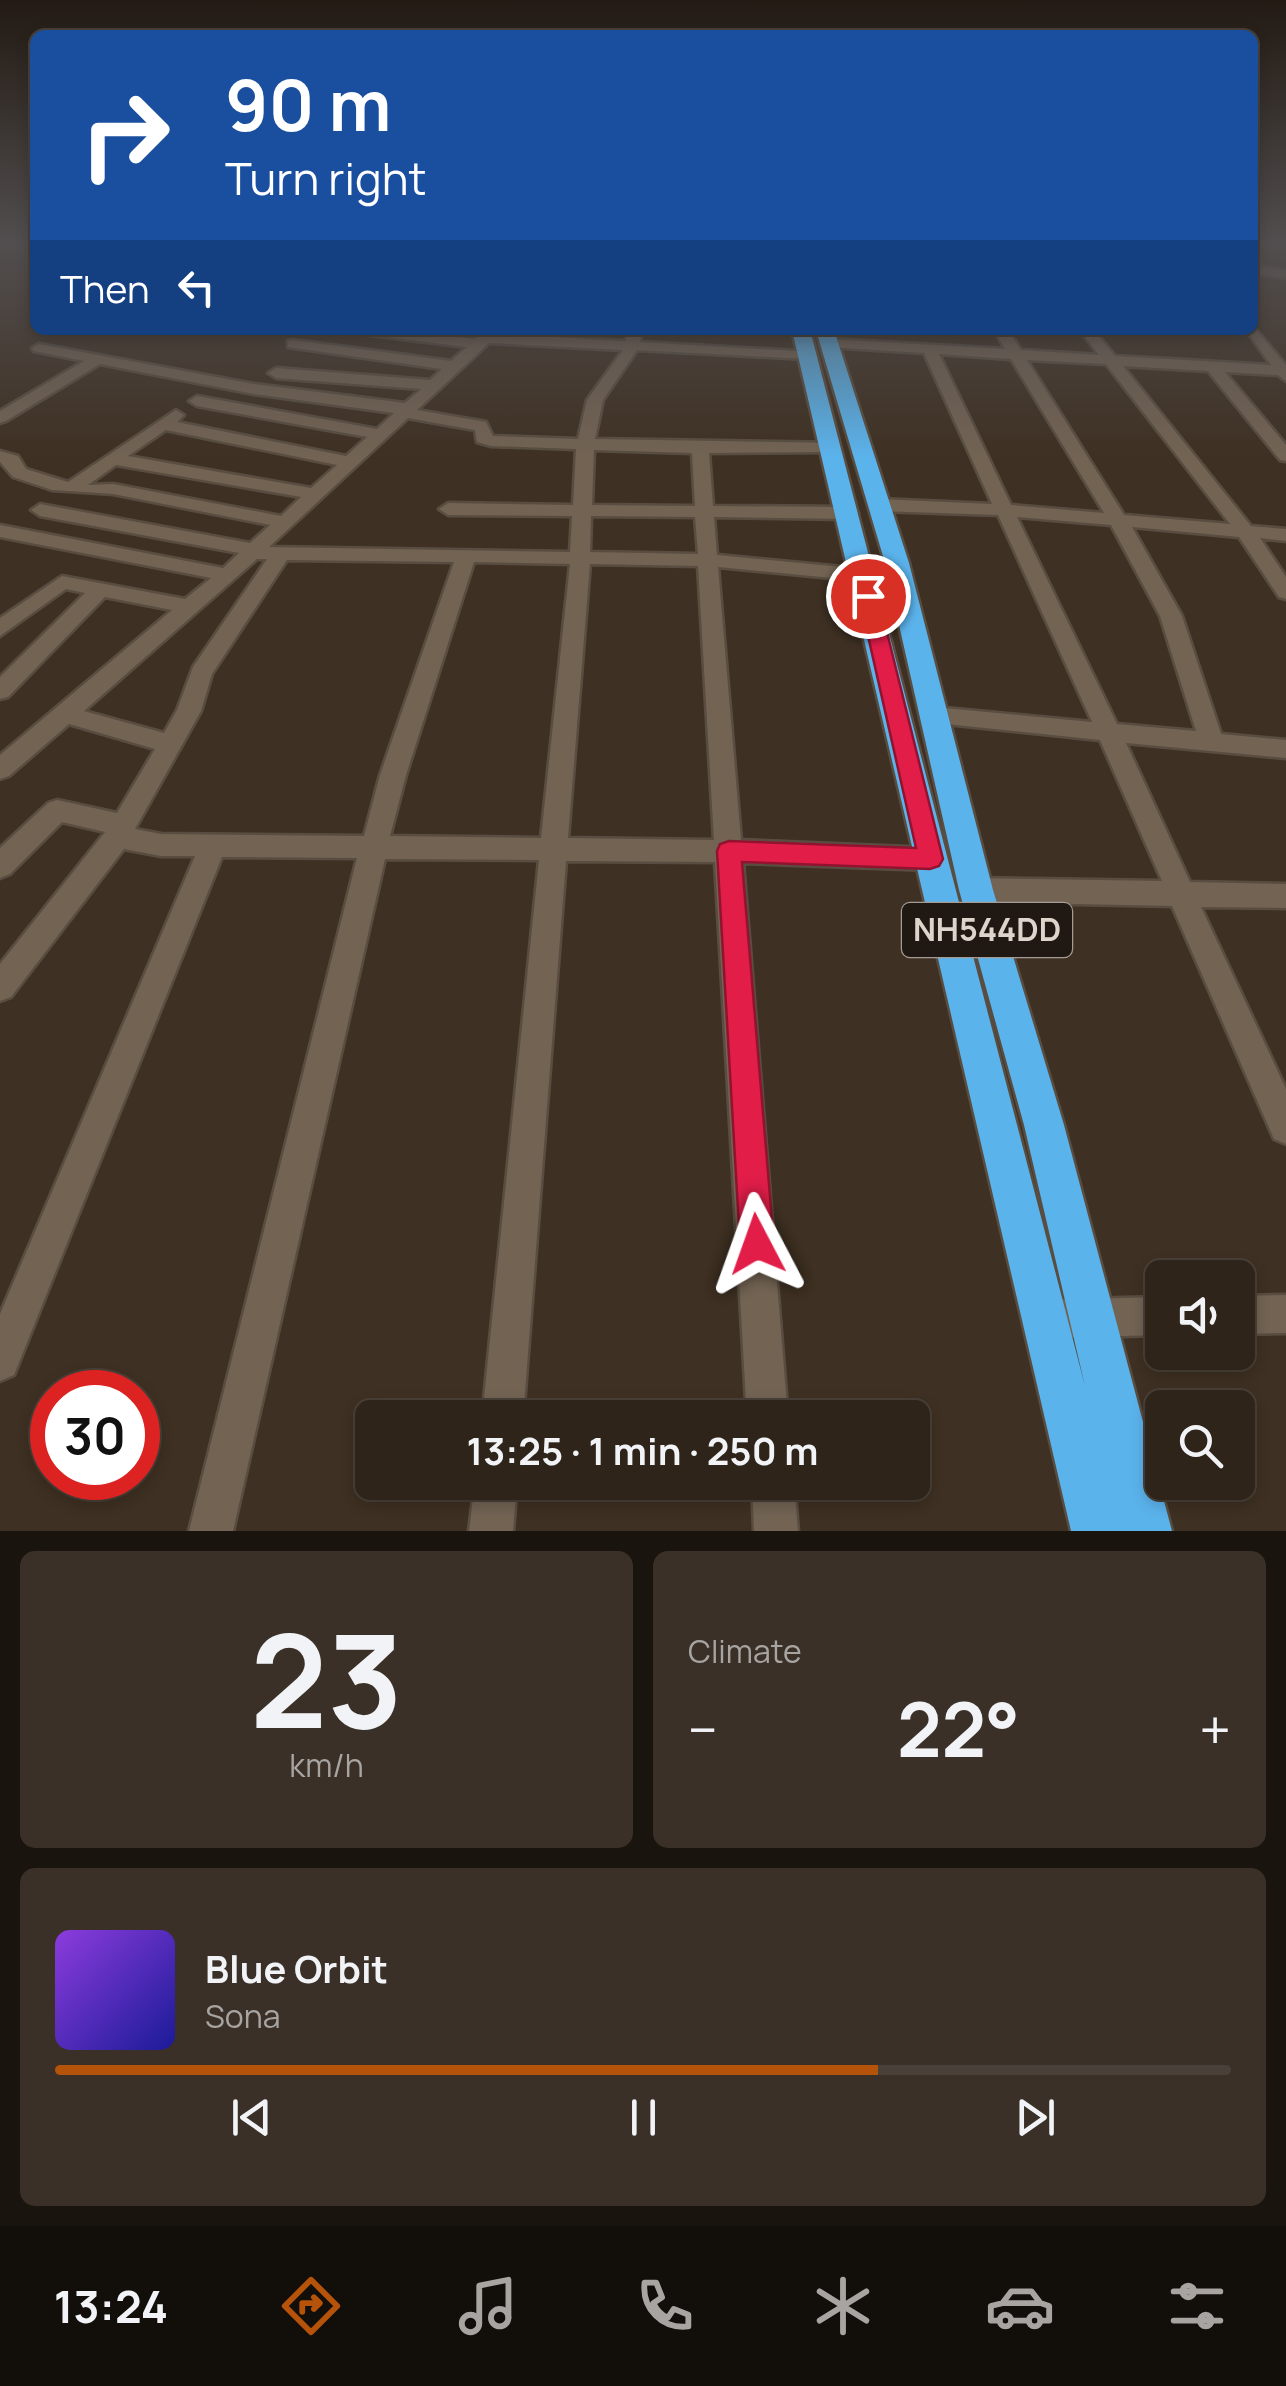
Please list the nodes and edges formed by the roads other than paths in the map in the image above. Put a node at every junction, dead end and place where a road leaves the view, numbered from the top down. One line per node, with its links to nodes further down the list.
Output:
1 (450, 335): 5 (street)
2 (1004, 335): 11 (street)
3 (1092, 335): 13 (street)
4 (1256, 335): 17 (street)
5 (485, 337): 6 (street); 14 (street)
6 (634, 338): 7 (street); 25 (street)
7 (816, 340): 10 (street); 26 (highway, NH544DD); 35 (highway, NH544DD)
8 (293, 344): 14 (street)
9 (39, 348): 12 (street)
10 (929, 349): 11 (street); 38 (street)
11 (1013, 354): 13 (street); 40 (street)
12 (98, 359): 18 (street); 22 (street)
13 (1113, 360): 15 (street); 42 (street)
14 (452, 366): 19 (street)
15 (1214, 367): 17 (street); 28 (street)
16 (276, 372): 19 (street)
17 (1285, 373)
18 (221, 383): 20 (street); 21 (street)
19 (430, 385): 21 (street)
20 (196, 400): 23 (street); 24 (street)
21 (404, 410): 24 (street); 25 (street)
22 (0, 418)
23 (163, 424): 29 (street); 30 (street)
24 (378, 434): 30 (street)
25 (586, 443): 27 (street); 37 (street)
26 (832, 447): 27 (street); 35 (highway, NH544DD)
27 (700, 448): 39 (street)
28 (1286, 456)
29 (113, 458): 32 (street); 33 (street)
30 (349, 462): 33 (street)
31 (5, 463): 32 (street)
32 (73, 487): 41 (street)
33 (314, 494): 41 (street)
34 (448, 509): 37 (street)
35 (864, 509): 38 (street); 39 (street); 50 (highway, NH544DD); 58 (highway, NH544DD)
36 (40, 510): 45 (street)
37 (582, 510): 39 (street); 48 (street)
38 (1004, 510): 40 (street); 59 (street)
39 (706, 511): 49 (street)
40 (1119, 521): 42 (street); 60 (street)
41 (284, 522): 45 (street)
42 (1245, 531): 43 (street); 53 (street)
43 (1286, 535)
44 (5, 537): 51 (street)
45 (253, 552): 46 (street); 51 (street)
46 (281, 554): 47 (street); 61 (street)
47 (466, 557): 48 (street); 66 (street)
48 (580, 558): 49 (street); 67 (street)
49 (711, 560): 50 (street); 68 (street)
50 (863, 575): 69 (highway, NH544DD)
51 (227, 576): 54 (street)
52 (101, 590): 54 (street); 55 (street); 56 (street)
53 (1286, 592)
54 (190, 607): 57 (street)
55 (0, 629)
56 (0, 691)
57 (66, 714): 61 (street); 63 (street)
58 (935, 716): 59 (street); 71 (highway, NH544DD)
59 (1108, 730): 60 (street); 72 (street)
60 (1211, 741): 62 (street)
61 (170, 744): 64 (street)
62 (1286, 749)
63 (0, 769)
64 (120, 831): 65 (street); 70 (street); 74 (street)
65 (213, 846): 66 (street); 82 (street)
66 (374, 846): 67 (street); 87 (street)
67 (553, 848): 68 (street); 83 (street)
68 (729, 851): 69 (street); 84 (street)
69 (930, 859): 81 (highway, NH544DD)
70 (0, 866)
71 (976, 890): 72 (street); 80 (highway, NH544DD)
72 (1181, 893): 73 (street); 75 (street)
73 (1286, 896)
74 (2, 979)
75 (1274, 1073): 76 (street)
76 (1286, 1128)
77 (1286, 1314): 78 (street)
78 (1255, 1315)
79 (1145, 1316): 80 (street)
80 (1090, 1317): 81 (street); 91 (highway, NH544DD)
81 (1044, 1319): 90 (highway, NH544DD)
82 (0, 1361)
83 (504, 1400)
84 (767, 1400)
85 (494, 1500): 88 (street)
86 (773, 1500): 89 (street)
87 (211, 1531)
88 (491, 1531)
89 (776, 1531)
90 (1097, 1531)
91 (1146, 1531)

